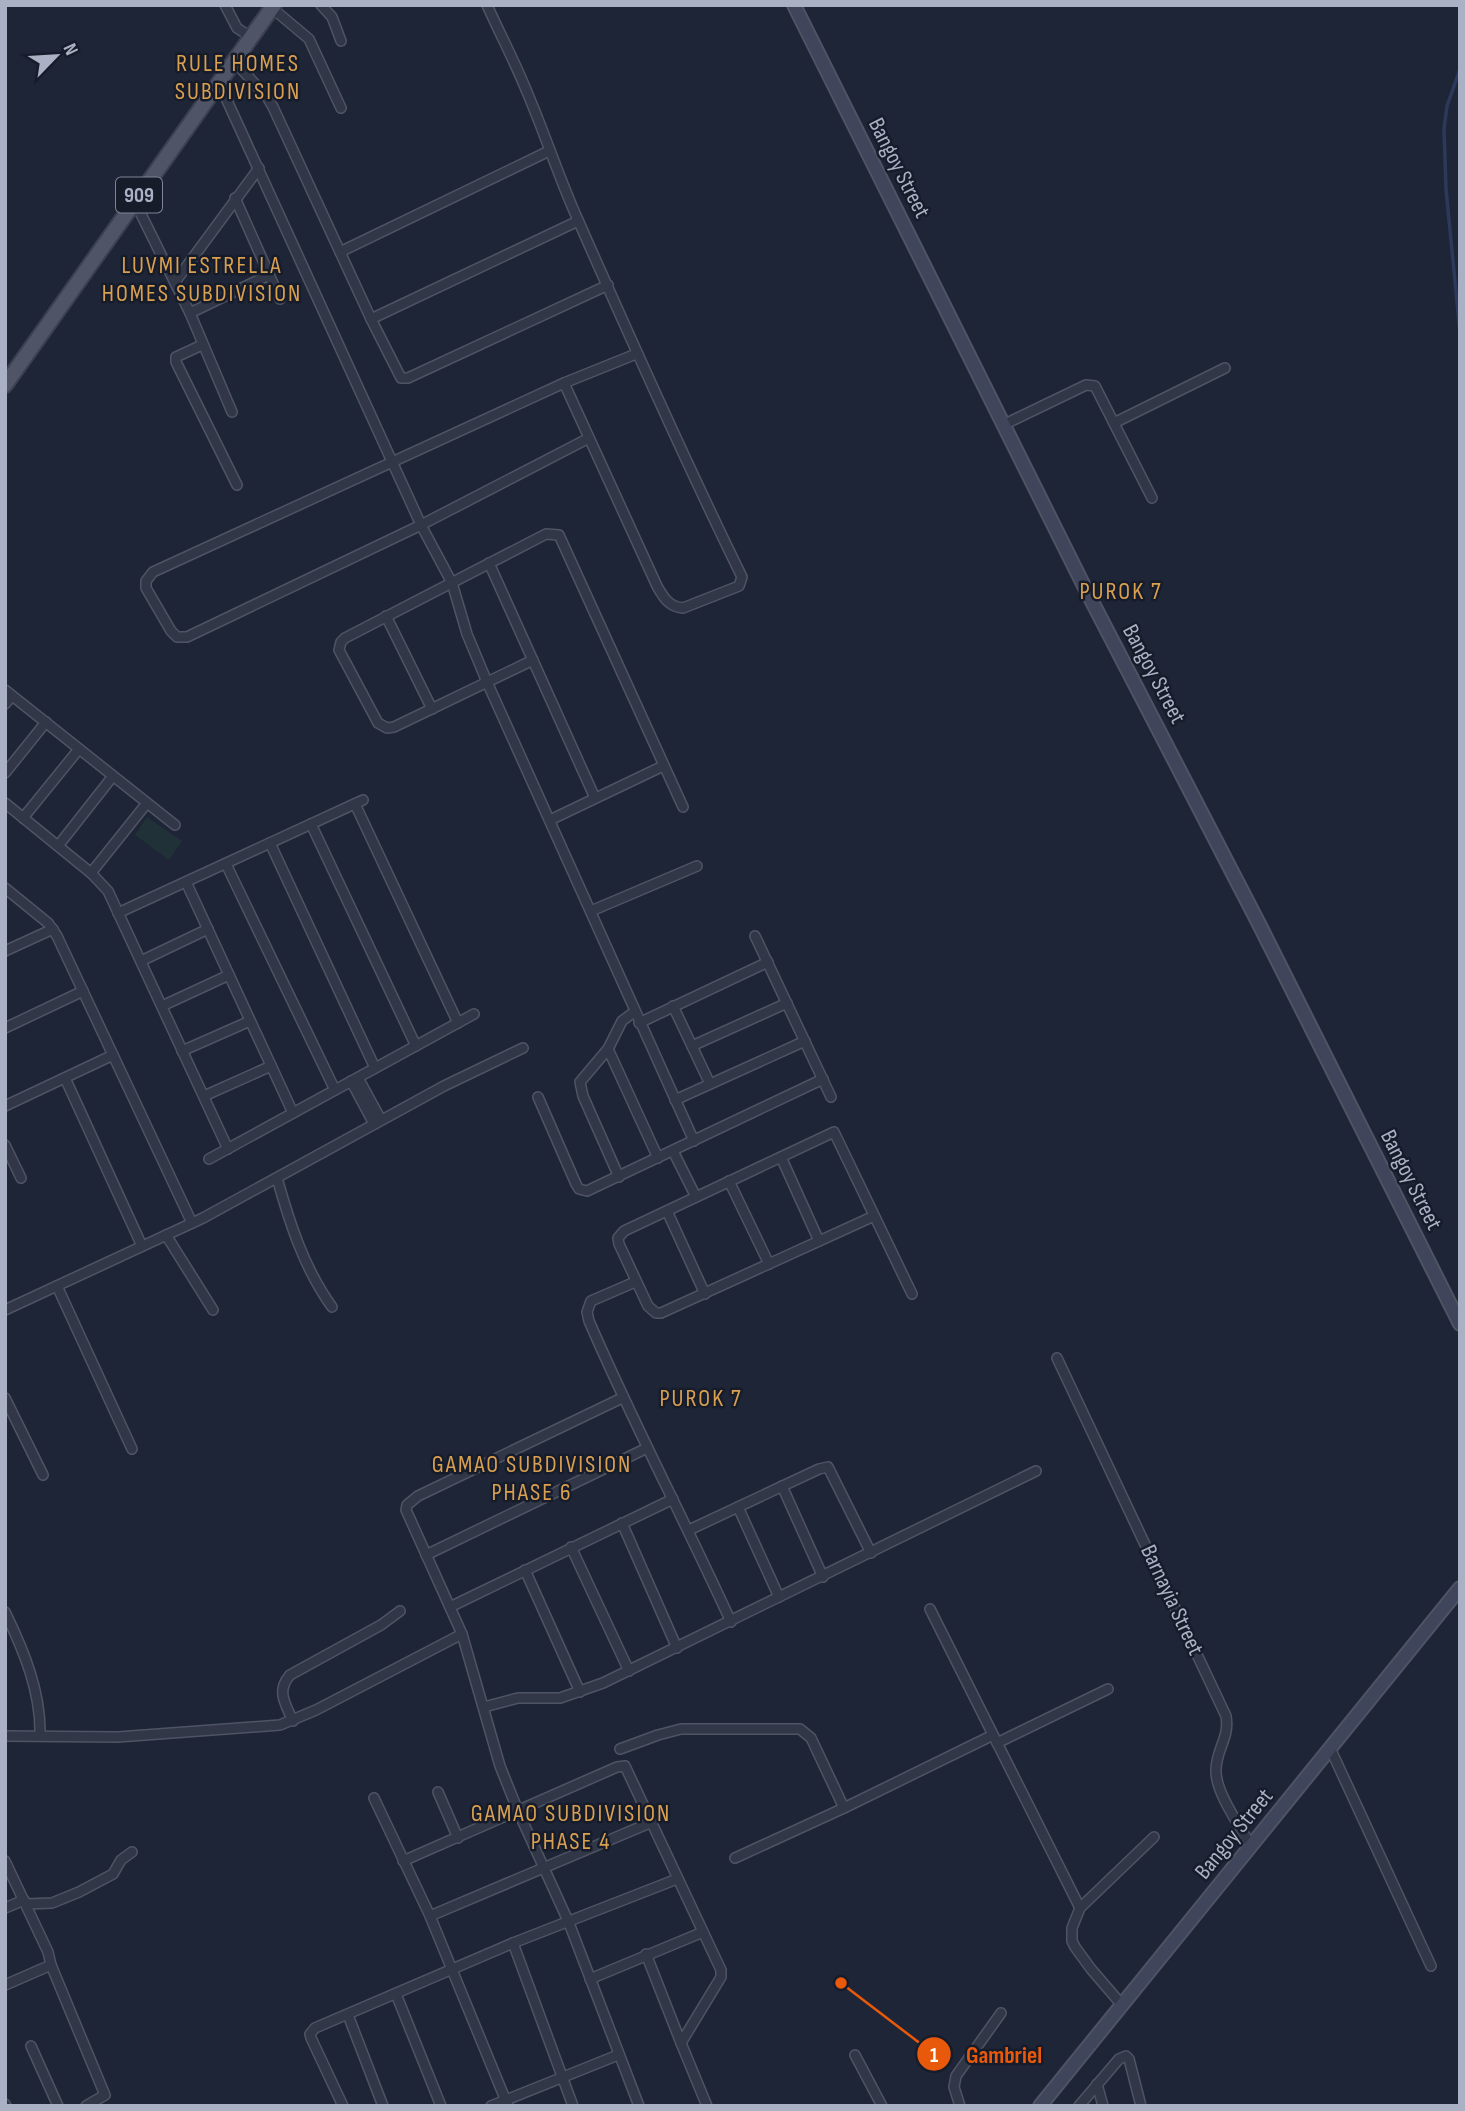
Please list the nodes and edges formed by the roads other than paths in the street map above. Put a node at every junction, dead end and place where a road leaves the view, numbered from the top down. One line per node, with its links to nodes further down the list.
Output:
1 (225, 5): 6 (street)
2 (321, 5): 7 (street)
3 (487, 5): 11 (street)
4 (794, 5): 30 (main road, Bangoy Street)
5 (273, 6): 6 (main road, 909); 10 (street)
6 (251, 37): 8 (main road, 909)
7 (341, 41)
8 (234, 61): 9 (main road, 909); 16 (street)
9 (219, 83): 12 (street); 14 (main road, 909)
10 (341, 108)
11 (549, 151): 15 (street); 16 (street)
12 (259, 167): 13 (street); 32 (street)
13 (236, 198): 17 (street); 18 (street)
14 (135, 202): 18 (street); 27 (main road, 909)
15 (578, 220): 19 (street); 22 (street)
16 (340, 252): 22 (street)
17 (269, 275): 20 (street); 21 (street)
18 (175, 282): 21 (street)
19 (608, 285): 22 (street); 24 (street)
20 (281, 299)
21 (190, 313): 23 (street)
22 (371, 319)
23 (202, 345): 28 (street); 33 (street)
24 (636, 354): 26 (street); 31 (street)
25 (1225, 368): 29 (street)
26 (565, 383): 31 (street); 32 (street)
27 (5, 385)
28 (232, 412)
29 (1114, 423): 30 (street); 34 (street)
30 (1003, 425): 130 (main road, Bangoy Street)
31 (589, 438): 35 (street)
32 (393, 462): 35 (street); 35 (street)
33 (237, 485)
34 (1152, 498)
35 (421, 525): 37 (street)
36 (489, 564): 37 (street); 39 (street); 46 (street)
37 (452, 583): 38 (street); 40 (street)
38 (386, 616): 43 (street); 43 (street)
39 (533, 660): 40 (street); 49 (street)
40 (487, 682): 43 (street); 54 (street)
41 (9, 693): 42 (street); 44 (street)
42 (5, 704)
43 (432, 709)
44 (46, 723): 45 (street); 47 (street)
45 (79, 749): 48 (street); 53 (street)
46 (663, 766): 49 (street); 52 (street)
47 (5, 773)
48 (113, 776): 51 (street); 58 (street)
49 (595, 798): 54 (street)
50 (5, 803): 53 (street)
51 (146, 803): 56 (street); 61 (street)
52 (683, 807)
53 (23, 818): 58 (street)
54 (550, 820): 64 (street)
55 (311, 824): 57 (street); 80 (street); 84 (street)
56 (175, 825)
57 (270, 843): 59 (street); 91 (street)
58 (58, 846): 61 (street)
59 (226, 863): 62 (street); 96 (street)
60 (696, 866): 64 (street)
61 (92, 873): 65 (street)
62 (186, 882): 65 (street); 67 (street)
63 (5, 888): 66 (street)
64 (591, 911): 77 (street)
65 (118, 913): 70 (street)
66 (53, 929): 69 (street); 73 (street)
67 (208, 929): 70 (street); 72 (street)
68 (755, 936): 71 (street)
69 (5, 951)
70 (141, 961): 75 (street)
71 (768, 962): 74 (street); 76 (street)
72 (229, 975): 75 (street); 79 (street)
73 (83, 991): 82 (street); 89 (street)
74 (787, 1003): 83 (street); 85 (street)
75 (162, 1006): 88 (street)
76 (673, 1006): 81 (street); 85 (street)
77 (634, 1012): 81 (street); 87 (street)
78 (474, 1014): 80 (street)
79 (250, 1021): 88 (street); 90 (street)
80 (458, 1023): 84 (street)
81 (639, 1023): 100 (street)
82 (5, 1028)
83 (805, 1041): 94 (street); 95 (street)
84 (416, 1046): 91 (street)
85 (692, 1046): 95 (street)
86 (523, 1048): 103 (street)
87 (608, 1049): 109 (street); 111 (street)
88 (182, 1051): 97 (street)
89 (113, 1055): 92 (street); 118 (street)
90 (271, 1066): 97 (street); 102 (street)
91 (375, 1068): 93 (street)
92 (65, 1078): 101 (street); 121 (street)
93 (354, 1079): 96 (street); 103 (street)
94 (823, 1079): 99 (street); 104 (street)
95 (710, 1084): 100 (street)
96 (335, 1090): 102 (street)
97 (204, 1096): 106 (street)
98 (538, 1097): 111 (street)
99 (831, 1097)
100 (675, 1100): 104 (street)
101 (5, 1106)
102 (293, 1113): 106 (street)
103 (378, 1122): 113 (street)
104 (694, 1141): 107 (street)
105 (5, 1145): 112 (street)
106 (228, 1149): 110 (street)
107 (673, 1151): 109 (street); 115 (street)
108 (781, 1157): 114 (street); 117 (street); 120 (street)
109 (658, 1158): 111 (street)
110 (209, 1159)
111 (619, 1177)
112 (21, 1178)
113 (277, 1178): 118 (street); 128 (street)
114 (729, 1181): 115 (street); 122 (street)
115 (695, 1197): 116 (street)
116 (667, 1211): 123 (street); 125 (street)
117 (874, 1216): 120 (street); 126 (street)
118 (192, 1223): 119 (street)
119 (166, 1235): 121 (street); 129 (street)
120 (819, 1241): 122 (street)
121 (142, 1246): 124 (street)
122 (769, 1264): 125 (street)
123 (635, 1282): 125 (street); 133 (street)
124 (57, 1286): 127 (street); 135 (street)
125 (705, 1294)
126 (912, 1294)
127 (6, 1306)
128 (332, 1307)
129 (214, 1310)
130 (1460, 1324)
131 (1057, 1358): 174 (street, Barnayia Street)
132 (5, 1398): 137 (street)
133 (622, 1398): 134 (street); 145 (street)
134 (648, 1448): 139 (street); 145 (street)
135 (132, 1449)
136 (1036, 1471): 144 (street)
137 (43, 1475)
138 (782, 1486): 140 (street); 144 (street); 147 (street)
139 (673, 1499): 141 (street); 142 (street)
140 (738, 1507): 142 (street); 149 (street)
141 (622, 1523): 143 (street); 156 (street)
142 (689, 1530): 154 (street)
143 (571, 1547): 146 (street); 157 (street)
144 (871, 1553): 147 (street)
145 (426, 1555): 150 (street)
146 (525, 1570): 150 (street); 159 (street)
147 (823, 1577): 149 (street)
148 (1460, 1588): 165 (main road, Bangoy Street)
149 (779, 1597): 154 (street)
150 (450, 1607): 155 (street)
151 (930, 1609): 164 (street)
152 (400, 1611): 161 (street)
153 (5, 1612): 163 (street)
154 (731, 1622): 156 (street)
155 (462, 1634): 160 (street); 161 (street)
156 (677, 1648): 157 (street)
157 (629, 1671): 159 (street)
158 (1108, 1689): 164 (street)
159 (580, 1692): 160 (street)
160 (484, 1707): 170 (street)
161 (293, 1721): 163 (street)
162 (5, 1735): 163 (street)
163 (40, 1735)
164 (995, 1739): 169 (street); 183 (street)
165 (1330, 1748): 174 (main road, Bangoy Street); 190 (street)
166 (620, 1749): 169 (street)
167 (438, 1792): 173 (street)
168 (374, 1798): 178 (street)
169 (844, 1808): 176 (street)
170 (518, 1811): 171 (street); 173 (street); 179 (street)
171 (652, 1822): 179 (street); 180 (street)
172 (1154, 1837): 183 (street)
173 (458, 1838): 178 (street)
174 (1251, 1846): 195 (main road, Bangoy Street)
175 (132, 1852): 181 (street)
176 (735, 1858)
177 (5, 1861): 181 (street)
178 (403, 1861): 184 (street)
179 (543, 1867): 184 (street); 185 (street)
180 (677, 1880): 185 (street); 186 (street)
181 (24, 1902): 182 (street); 189 (street)
182 (5, 1908)
183 (1080, 1908): 195 (street)
184 (430, 1916): 191 (street)
185 (569, 1923): 187 (street); 192 (street)
186 (703, 1932): 188 (street); 198 (street)
187 (513, 1943): 191 (street); 202 (street)
188 (646, 1954): 192 (street); 198 (street)
189 (51, 1965): 193 (street); 206 (street)
190 (1431, 1966)
191 (452, 1969): 194 (street); 204 (street)
192 (590, 1979): 200 (street)
193 (5, 1985)
194 (397, 1994): 197 (street); 209 (street)
195 (1122, 2005): 216 (main road, Bangoy Street)
196 (1001, 2013): 215 (street)
197 (348, 2015): 207 (street); 208 (street)
198 (681, 2043): 213 (street)
199 (31, 2046): 205 (street)
200 (618, 2055): 202 (street); 212 (street)
201 (855, 2055): 214 (street)
202 (562, 2076): 204 (street); 211 (street)
203 (1097, 2084): 217 (street); 218 (street); 219 (street)
204 (507, 2103): 210 (street)
205 (58, 2106)
206 (86, 2106)
207 (343, 2106)
208 (383, 2106)
209 (441, 2106)
210 (491, 2106)
211 (573, 2106)
212 (639, 2106)
213 (707, 2106)
214 (882, 2106)
215 (960, 2106)
216 (1040, 2106)
217 (1079, 2106)
218 (1103, 2106)
219 (1141, 2106)

